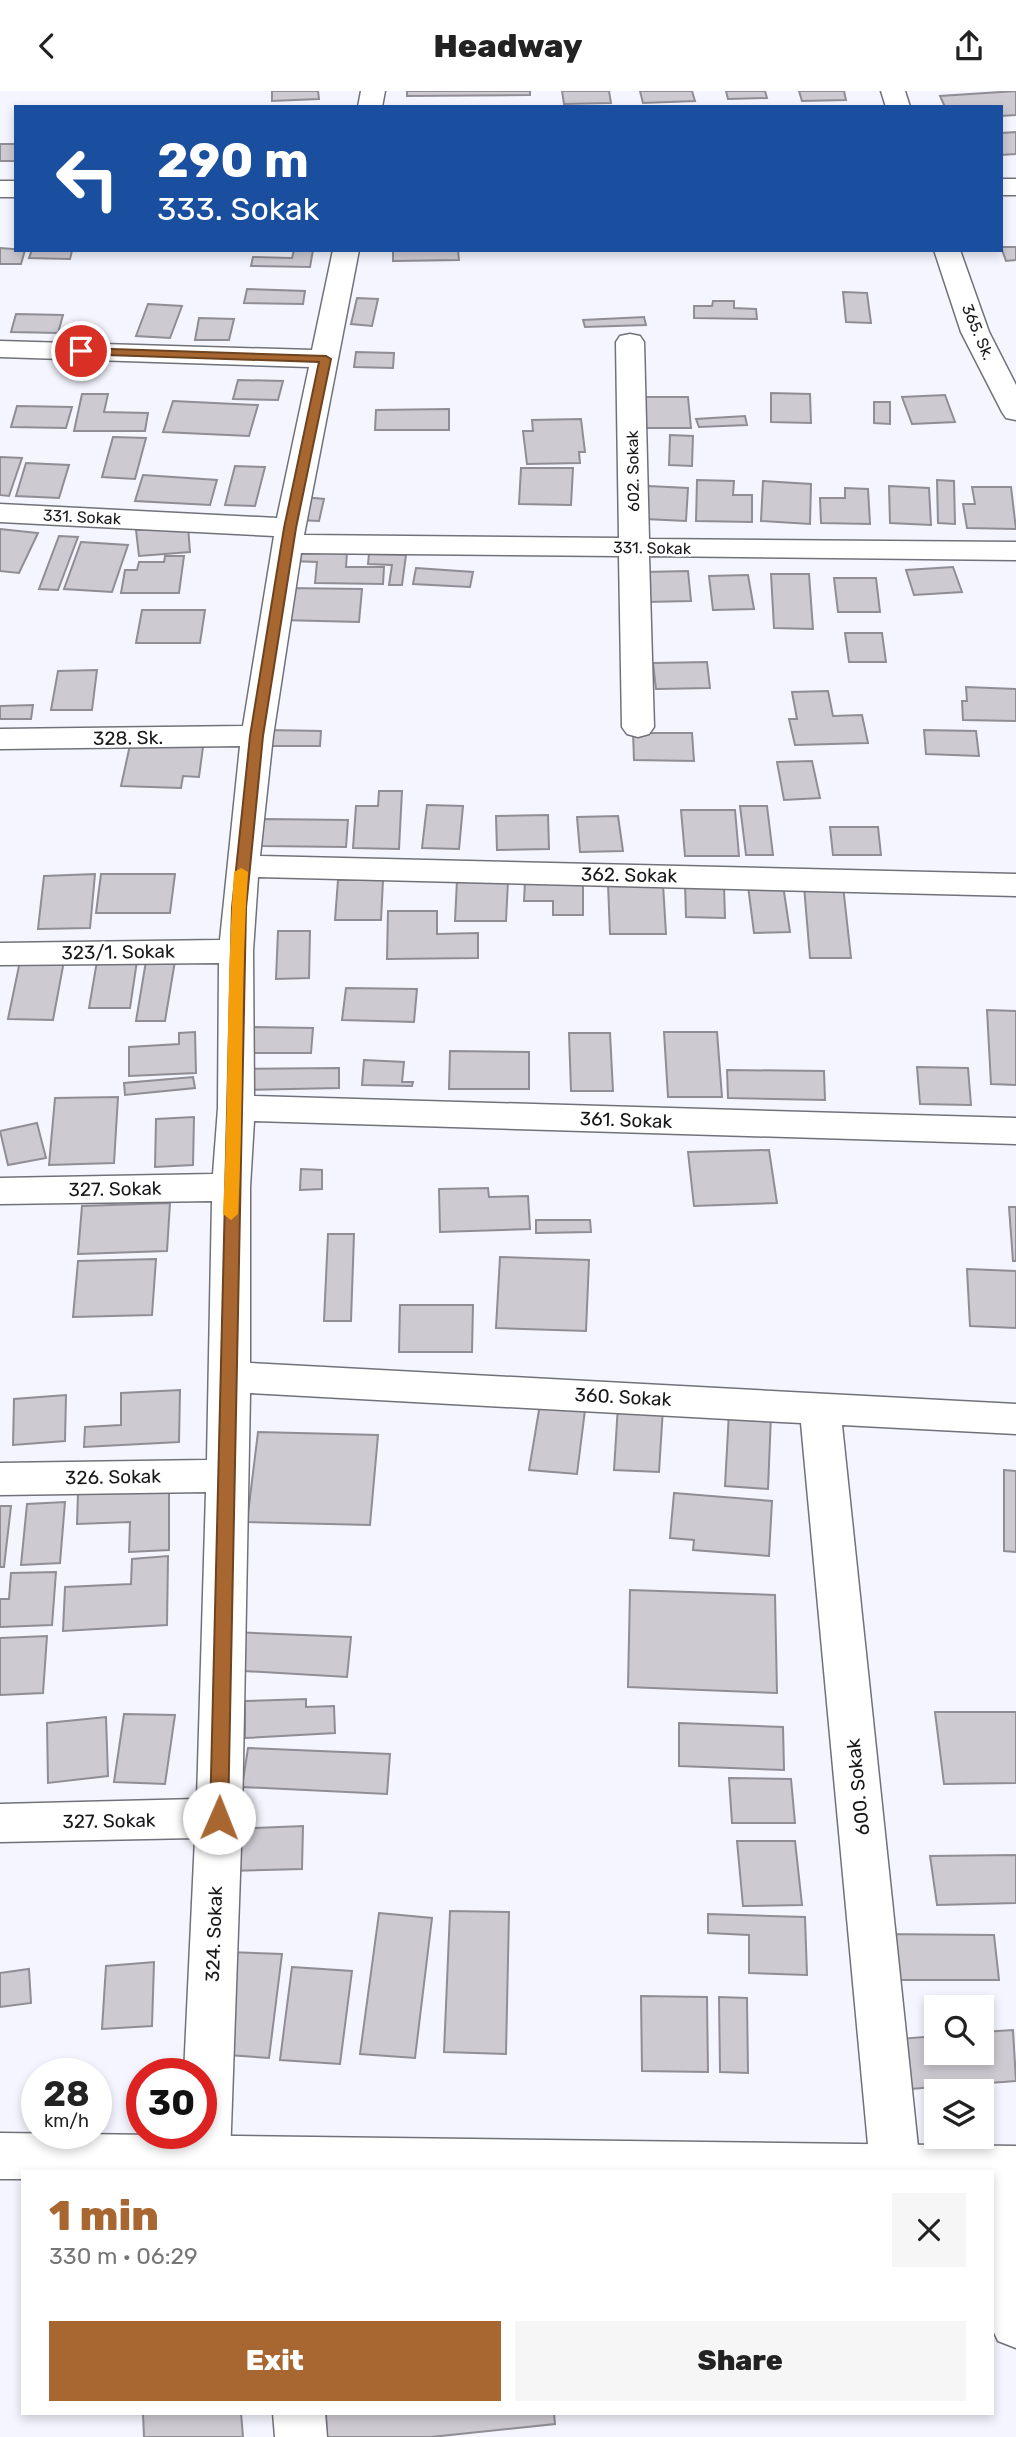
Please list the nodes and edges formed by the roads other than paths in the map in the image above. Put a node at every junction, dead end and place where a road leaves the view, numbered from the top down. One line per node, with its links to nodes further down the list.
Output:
1 (346, 252): 5 (street, 324. Sokak)
2 (948, 252): 6 (street, 365. Sk.)
3 (630, 342): 9 (street, 602. Sokak)
4 (0, 349): 5 (street)
5 (326, 359): 8 (street, 324. Sokak)
6 (1016, 412)
7 (0, 513): 8 (street, 331. Sokak)
8 (289, 536): 9 (street, 331. Sokak); 12 (street, 324. Sokak)
9 (635, 548): 10 (street, 331. Sokak); 11 (street, 602. Sokak)
10 (1016, 551)
11 (638, 727)
12 (257, 736): 13 (street, 328. Sk.); 14 (street, 324. Sokak)
13 (0, 739)
14 (242, 866): 15 (street, 362. Sokak); 16 (street, 324. Sokak)
15 (1016, 885)
16 (236, 951): 17 (street, 323/1. Sokak); 18 (street, 324. Sokak)
17 (0, 954)
18 (236, 1108): 19 (street, 361. Sokak); 20 (street, 324. Sokak)
19 (1016, 1131)
20 (231, 1187): 21 (street, 327. Sokak); 22 (street, 324. Sokak)
21 (0, 1191)
22 (230, 1377): 23 (street, 360. Sokak); 25 (street, 324. Sokak)
23 (820, 1407): 24 (street, 360. Sokak); 32 (street, 600. Sokak)
24 (1016, 1419)
25 (227, 1476): 26 (street, 326. Sokak); 27 (street, 324. Sokak)
26 (0, 1479)
27 (219, 1818): 28 (street, 327. Sokak); 30 (street, 324. Sokak)
28 (0, 1823)
29 (0, 2156): 30 (street)
30 (205, 2157): 31 (street)
31 (283, 2167): 32 (street)
32 (895, 2167): 33 (street)
33 (929, 2170)
34 (996, 2176): 35 (street)
35 (1016, 2323)
36 (299, 2415): 37 (street)
37 (301, 2437)

